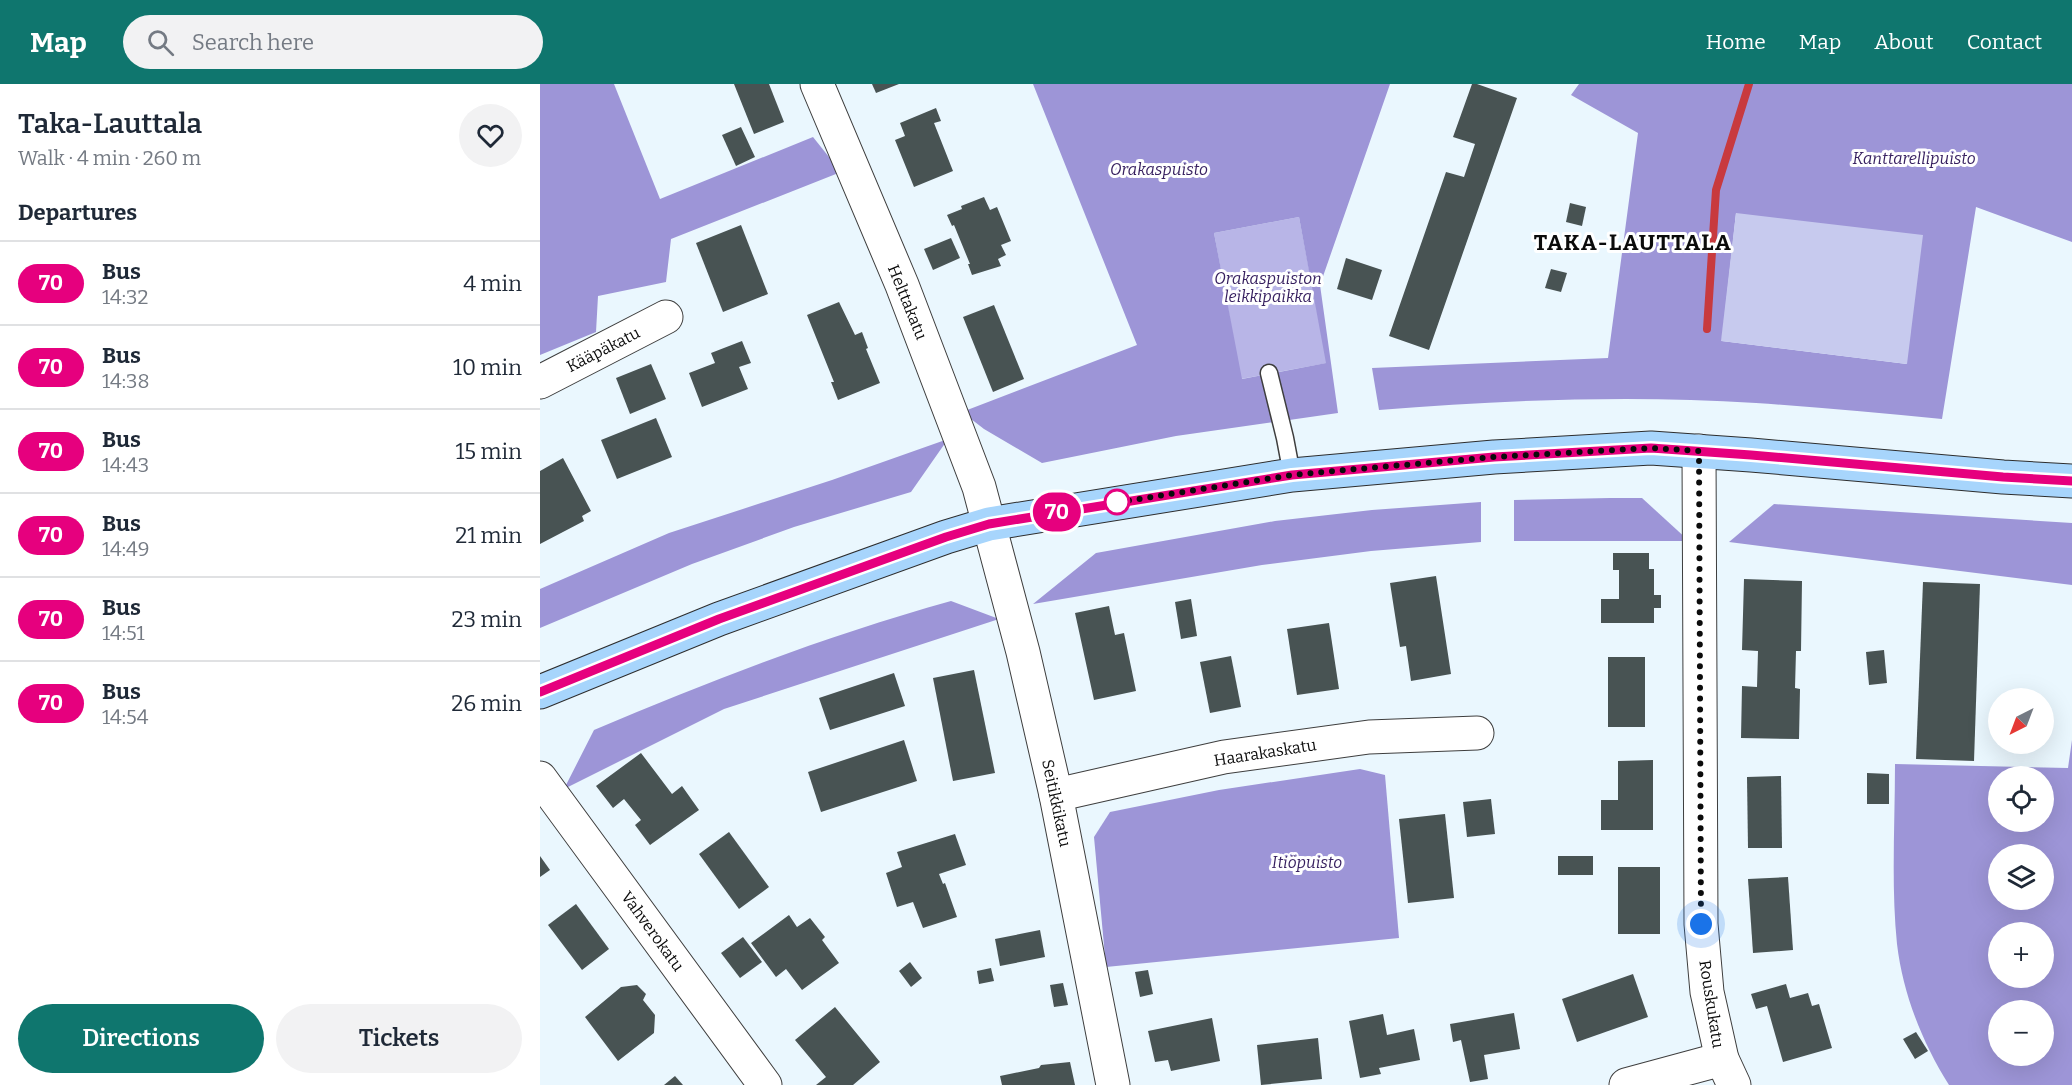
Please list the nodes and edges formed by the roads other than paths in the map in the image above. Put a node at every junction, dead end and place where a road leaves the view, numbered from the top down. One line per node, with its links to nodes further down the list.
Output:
1 (817, 84): 8 (street, Helttakatu)
2 (666, 317): 4 (street, Kääpäkatu)
3 (1269, 374): 6 (lane)
4 (540, 381)
5 (1699, 451): 6 (main road); 7 (main road); 13 (street, Rouskukatu)
6 (1292, 475): 8 (main road)
7 (2072, 481)
8 (989, 524): 9 (main road); 12 (street, Seitikkikatu)
9 (540, 692)
10 (1477, 733): 12 (street, Haarakaskatu)
11 (540, 778): 14 (street, Vahverokatu)
12 (1056, 795): 15 (street, Seitikkikatu)
13 (1728, 1072): 16 (street)
14 (765, 1085)
15 (1113, 1085)
16 (1626, 1085)

